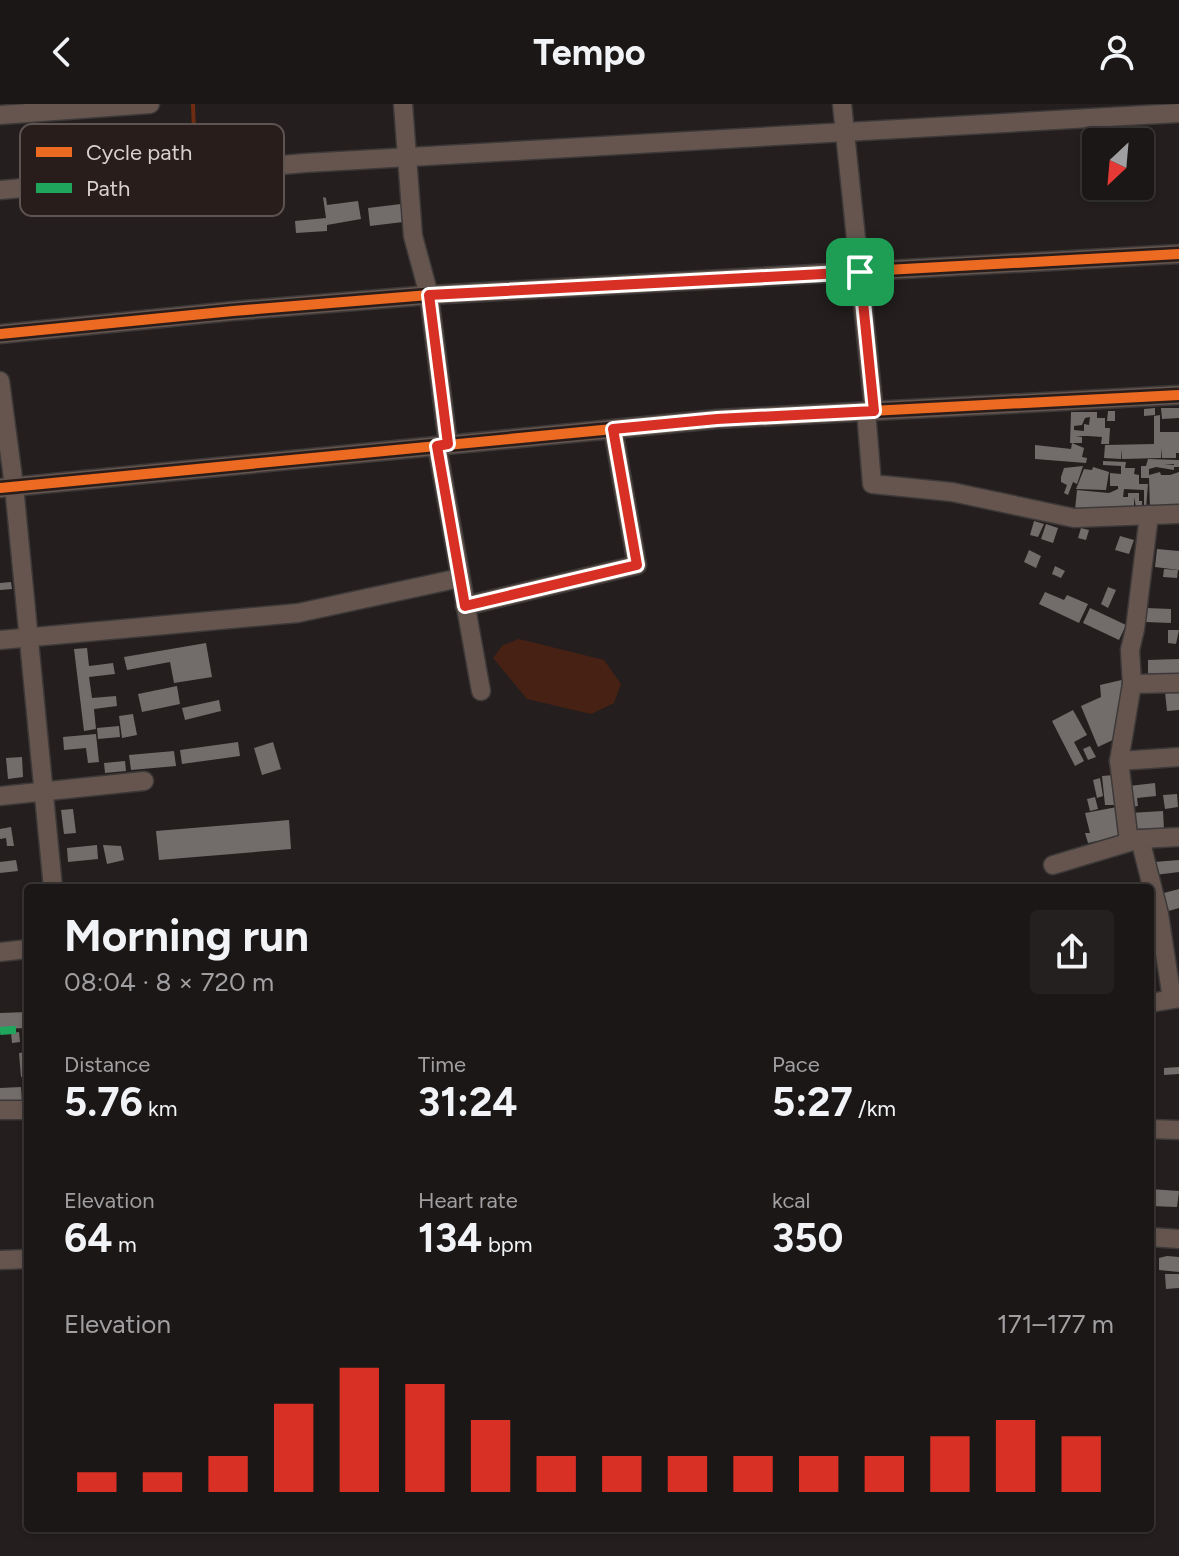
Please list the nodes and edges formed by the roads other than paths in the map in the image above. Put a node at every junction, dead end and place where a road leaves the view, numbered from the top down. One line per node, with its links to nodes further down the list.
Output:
1 (150, 104): 5 (street)
2 (403, 104): 7 (street)
3 (842, 104): 6 (street)
4 (1179, 113): 6 (street)
5 (0, 115)
6 (845, 132): 7 (street); 12 (street)
7 (407, 157): 8 (street); 13 (street)
8 (284, 165)
9 (20, 188): 10 (street)
10 (0, 190)
11 (1179, 254): 12 (street)
12 (860, 272): 13 (street); 17 (street)
13 (429, 295): 14 (street); 19 (street)
14 (0, 334)
15 (0, 381): 20 (street)
16 (1179, 395): 17 (street)
17 (870, 411): 18 (street); 22 (street)
18 (613, 429): 19 (street); 24 (street)
19 (443, 445): 20 (street); 23 (street)
20 (7, 487): 25 (street)
21 (1179, 514): 22 (street)
22 (1149, 515): 28 (street)
23 (460, 578): 24 (street); 25 (street)
24 (465, 606): 29 (street)
25 (29, 637): 26 (street); 33 (street)
26 (0, 640)
27 (1179, 683): 28 (street)
28 (1132, 684): 31 (street)
29 (481, 691)
30 (1179, 757): 31 (street)
31 (1119, 761): 36 (street)
32 (144, 781): 33 (street)
33 (44, 791): 34 (street); 38 (street)
34 (0, 796)
35 (1179, 837): 36 (street)
36 (1134, 840): 37 (street); 39 (street)
37 (1053, 865)
38 (53, 884)
39 (1149, 884)
40 (1154, 899): 43 (street)
41 (24, 949): 42 (street)
42 (0, 952)
43 (1176, 999): 44 (street)
44 (1154, 1002)
45 (0, 1110): 46 (street)
46 (24, 1110)
47 (1154, 1129): 48 (street)
48 (1179, 1130)
49 (1154, 1237): 50 (street)
50 (1179, 1239)
51 (24, 1259): 52 (street)
52 (0, 1260)

